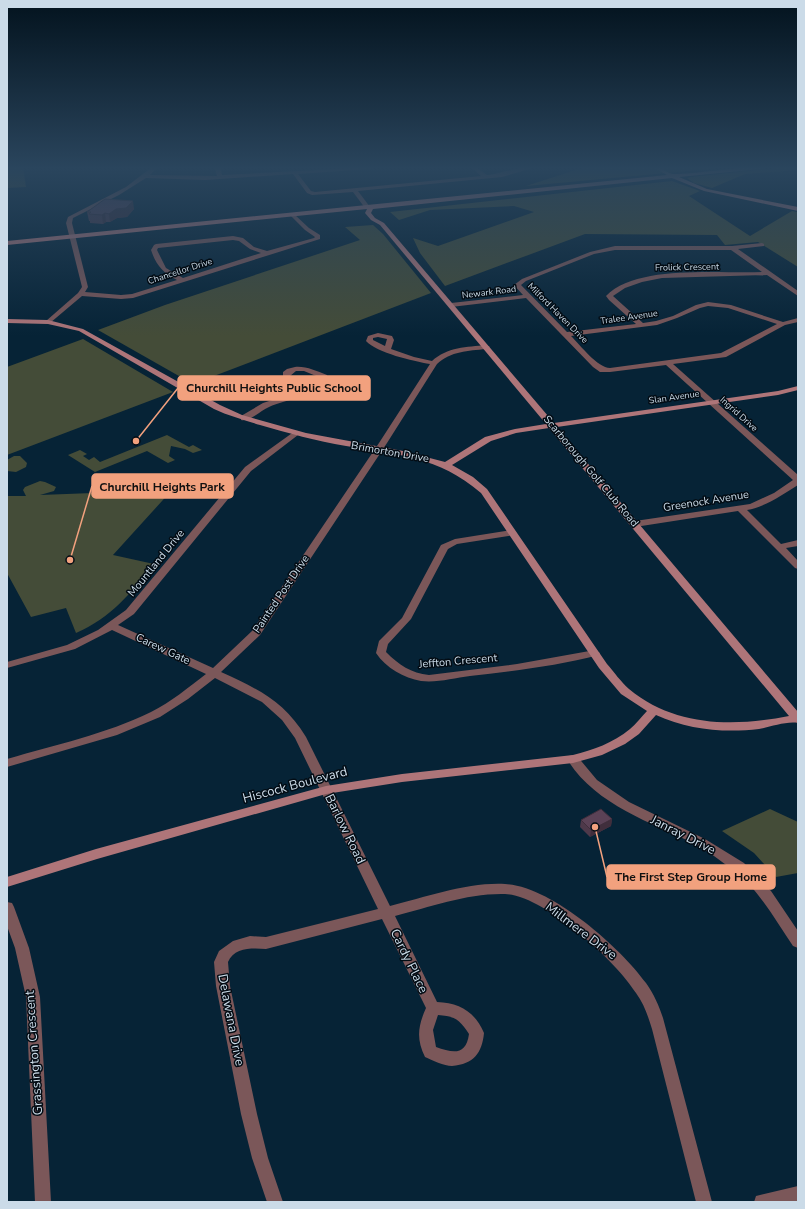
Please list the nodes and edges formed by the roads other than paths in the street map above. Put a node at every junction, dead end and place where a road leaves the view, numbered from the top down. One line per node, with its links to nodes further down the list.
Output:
1 (69, 223): 5 (street)
2 (216, 223): 5 (street)
3 (301, 223): 9 (street, Chancellor Drive)
4 (384, 223): 15 (street, Scarborough Golf Club Road)
5 (73, 237): 6 (street); 12 (street)
6 (7, 243)
7 (762, 245): 8 (street, Milford Haven Drive)
8 (732, 248): 10 (street); 14 (street, Milford Haven Drive)
9 (267, 253): 11 (street, Chancellor Drive); 11 (street)
10 (768, 273): 13 (street); 20 (street, Frolick Crescent)
11 (182, 280): 12 (street, Chancellor Drive)
12 (81, 294): 18 (street)
13 (798, 294)
14 (528, 296): 15 (street, Newark Road); 21 (street, Milford Haven Drive)
15 (451, 305): 22 (street, Scarborough Golf Club Road)
16 (798, 320): 19 (street, Milford Haven Drive)
17 (7, 321): 18 (street, Brimorton Drive)
18 (48, 322): 29 (street, Brimorton Drive)
19 (784, 324): 20 (street, Tralee Avenue); 24 (street, Milford Haven Drive)
20 (642, 325): 21 (street, Tralee Avenue)
21 (567, 334): 24 (street, Milford Haven Drive)
22 (486, 347): 25 (street, Painted Post Drive); 30 (street, Scarborough Golf Club Road)
23 (387, 349): 25 (street)
24 (667, 362): 28 (street, Ingrid Drive)
25 (434, 363): 32 (street, Painted Post Drive)
26 (315, 388): 29 (street)
27 (798, 388): 28 (street, Slan Avenue)
28 (711, 402): 30 (street, Slan Avenue); 34 (street, Ingrid Drive)
29 (244, 418): 31 (street, Brimorton Drive)
30 (553, 425): 33 (street, Slan Avenue); 36 (street, Scarborough Golf Club Road)
31 (295, 433): 32 (street, Brimorton Drive); 41 (street, Mountland Drive)
32 (379, 449): 33 (street, Brimorton Drive); 44 (street, Painted Post Drive)
33 (447, 465): 37 (street, Brimorton Drive)
34 (798, 481): 35 (street, Greenock Avenue)
35 (740, 508): 36 (street, Greenock Avenue); 39 (street)
36 (635, 524): 46 (street, Scarborough Golf Club Road)
37 (511, 533): 42 (street, Brimorton Drive); 42 (street, Jeffton Crescent)
38 (798, 543): 39 (street)
39 (779, 547): 40 (street)
40 (798, 566)
41 (112, 626): 43 (street, Mountland Drive); 44 (street, Carew Gate)
42 (595, 653): 45 (street, Brimorton Drive)
43 (7, 665)
44 (214, 674): 48 (street, Painted Post Drive); 49 (street, Barlow Road)
45 (655, 710): 46 (street, Brimorton Drive); 47 (street, Hiscock Boulevard)
46 (798, 718)
47 (573, 759): 49 (street, Hiscock Boulevard); 53 (street, Janray Drive)
48 (7, 763)
49 (326, 790): 50 (street, Hiscock Boulevard); 52 (street, Barlow Road)
50 (7, 882)
51 (7, 906): 56 (street, Grassington Crescent)
52 (386, 913): 54 (street, Cardy Place); 57 (street, Delawana Drive); 58 (street, Millmere Drive)
53 (798, 942)
54 (433, 1008)
55 (798, 1194): 59 (street)
56 (43, 1202)
57 (275, 1202)
58 (704, 1202)
59 (762, 1202)

